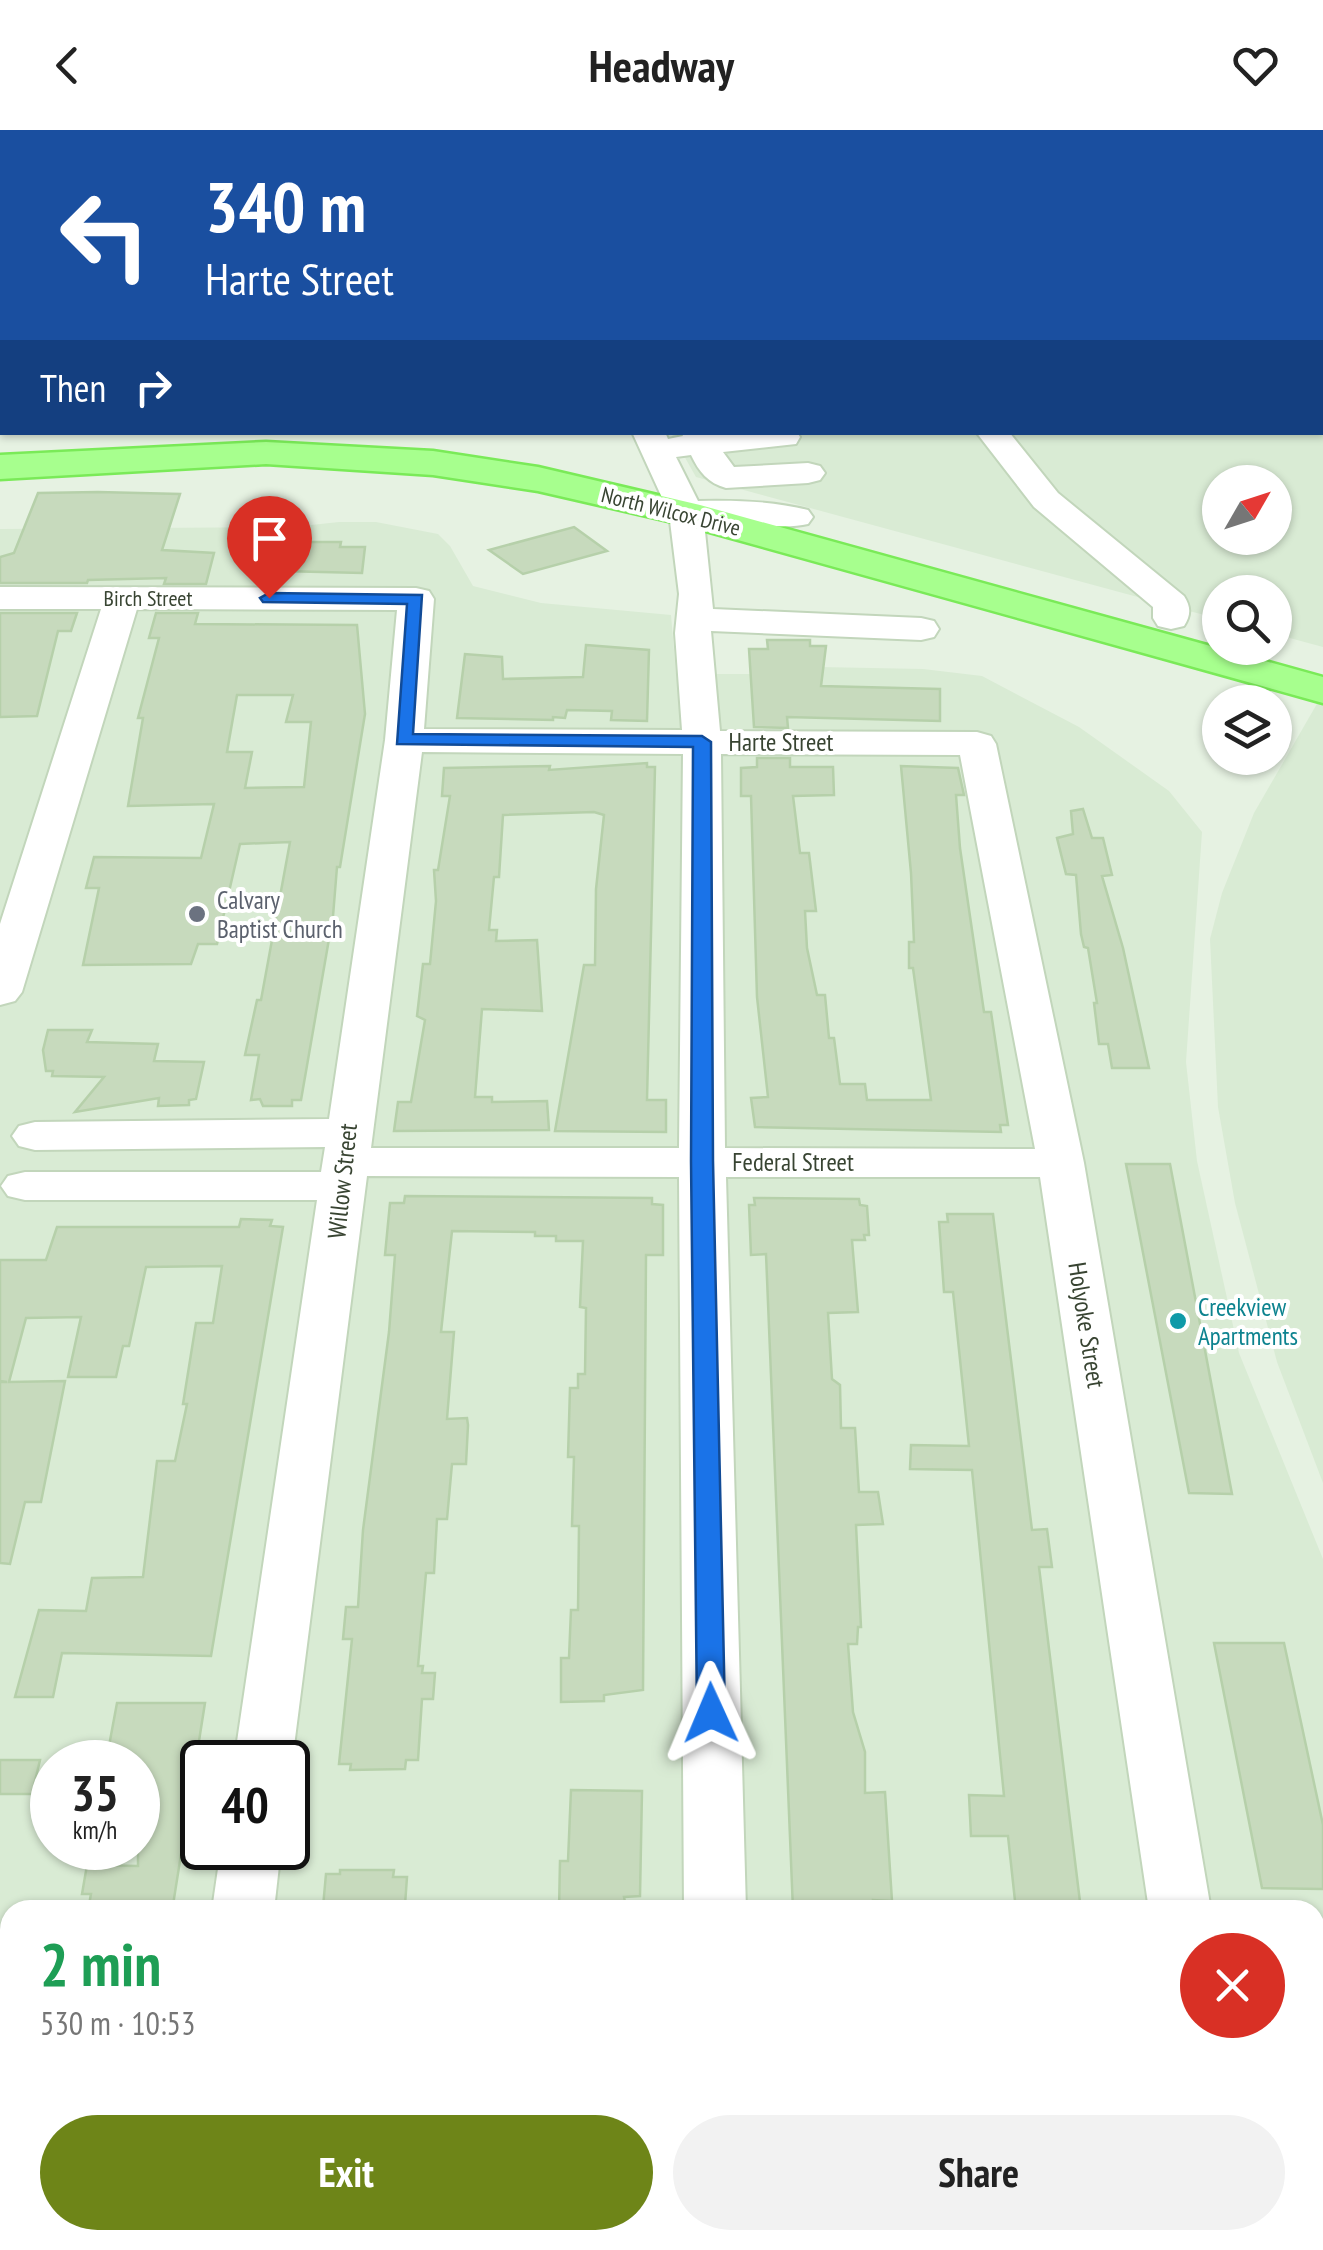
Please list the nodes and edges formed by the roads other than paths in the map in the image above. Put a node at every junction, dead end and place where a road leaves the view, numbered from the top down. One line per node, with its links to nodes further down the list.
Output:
1 (355, 435): 6 (main road, North Wilcox Drive)
2 (783, 435): 6 (street); 8 (street)
3 (994, 435): 14 (street)
4 (190, 440): 5 (main road, North Wilcox Drive); 6 (main road, North Wilcox Drive); 7 (main road, North Wilcox Drive)
5 (0, 449)
6 (691, 467): 8 (street); 9 (main road, North Wilcox Drive); 13 (street); 14 (main road, North Wilcox Drive)
7 (0, 468)
8 (808, 473): 9 (street)
9 (784, 514): 14 (main road, North Wilcox Drive)
10 (0, 598): 11 (street, Birch Street)
11 (122, 598): 12 (street, Birch Street); 23 (street)
12 (416, 599): 20 (street, Willow Street)
13 (694, 619): 16 (street); 21 (street)
14 (1157, 629): 15 (main road, North Wilcox Drive); 19 (main road, North Wilcox Drive)
15 (1202, 631)
16 (922, 639)
17 (1292, 652): 18 (main road)
18 (1323, 660)
19 (1323, 690)
20 (404, 740): 21 (street, Harte Street); 25 (street, Willow Street)
21 (702, 742): 22 (street, Harte Street); 26 (street)
22 (977, 744): 27 (street, Holyoke Street)
23 (0, 992)
24 (17, 1126): 25 (street, Federal Street); 28 (street, Federal Street)
25 (345, 1160): 26 (street, Federal Street); 28 (street, Federal Street); 29 (street, Willow Street)
26 (702, 1161): 27 (street, Federal Street); 32 (street)
27 (1061, 1162): 33 (street, Holyoke Street)
28 (12, 1194)
29 (266, 1740)
30 (249, 1870): 31 (street)
31 (244, 1900)
32 (715, 1900)
33 (1178, 1900)

